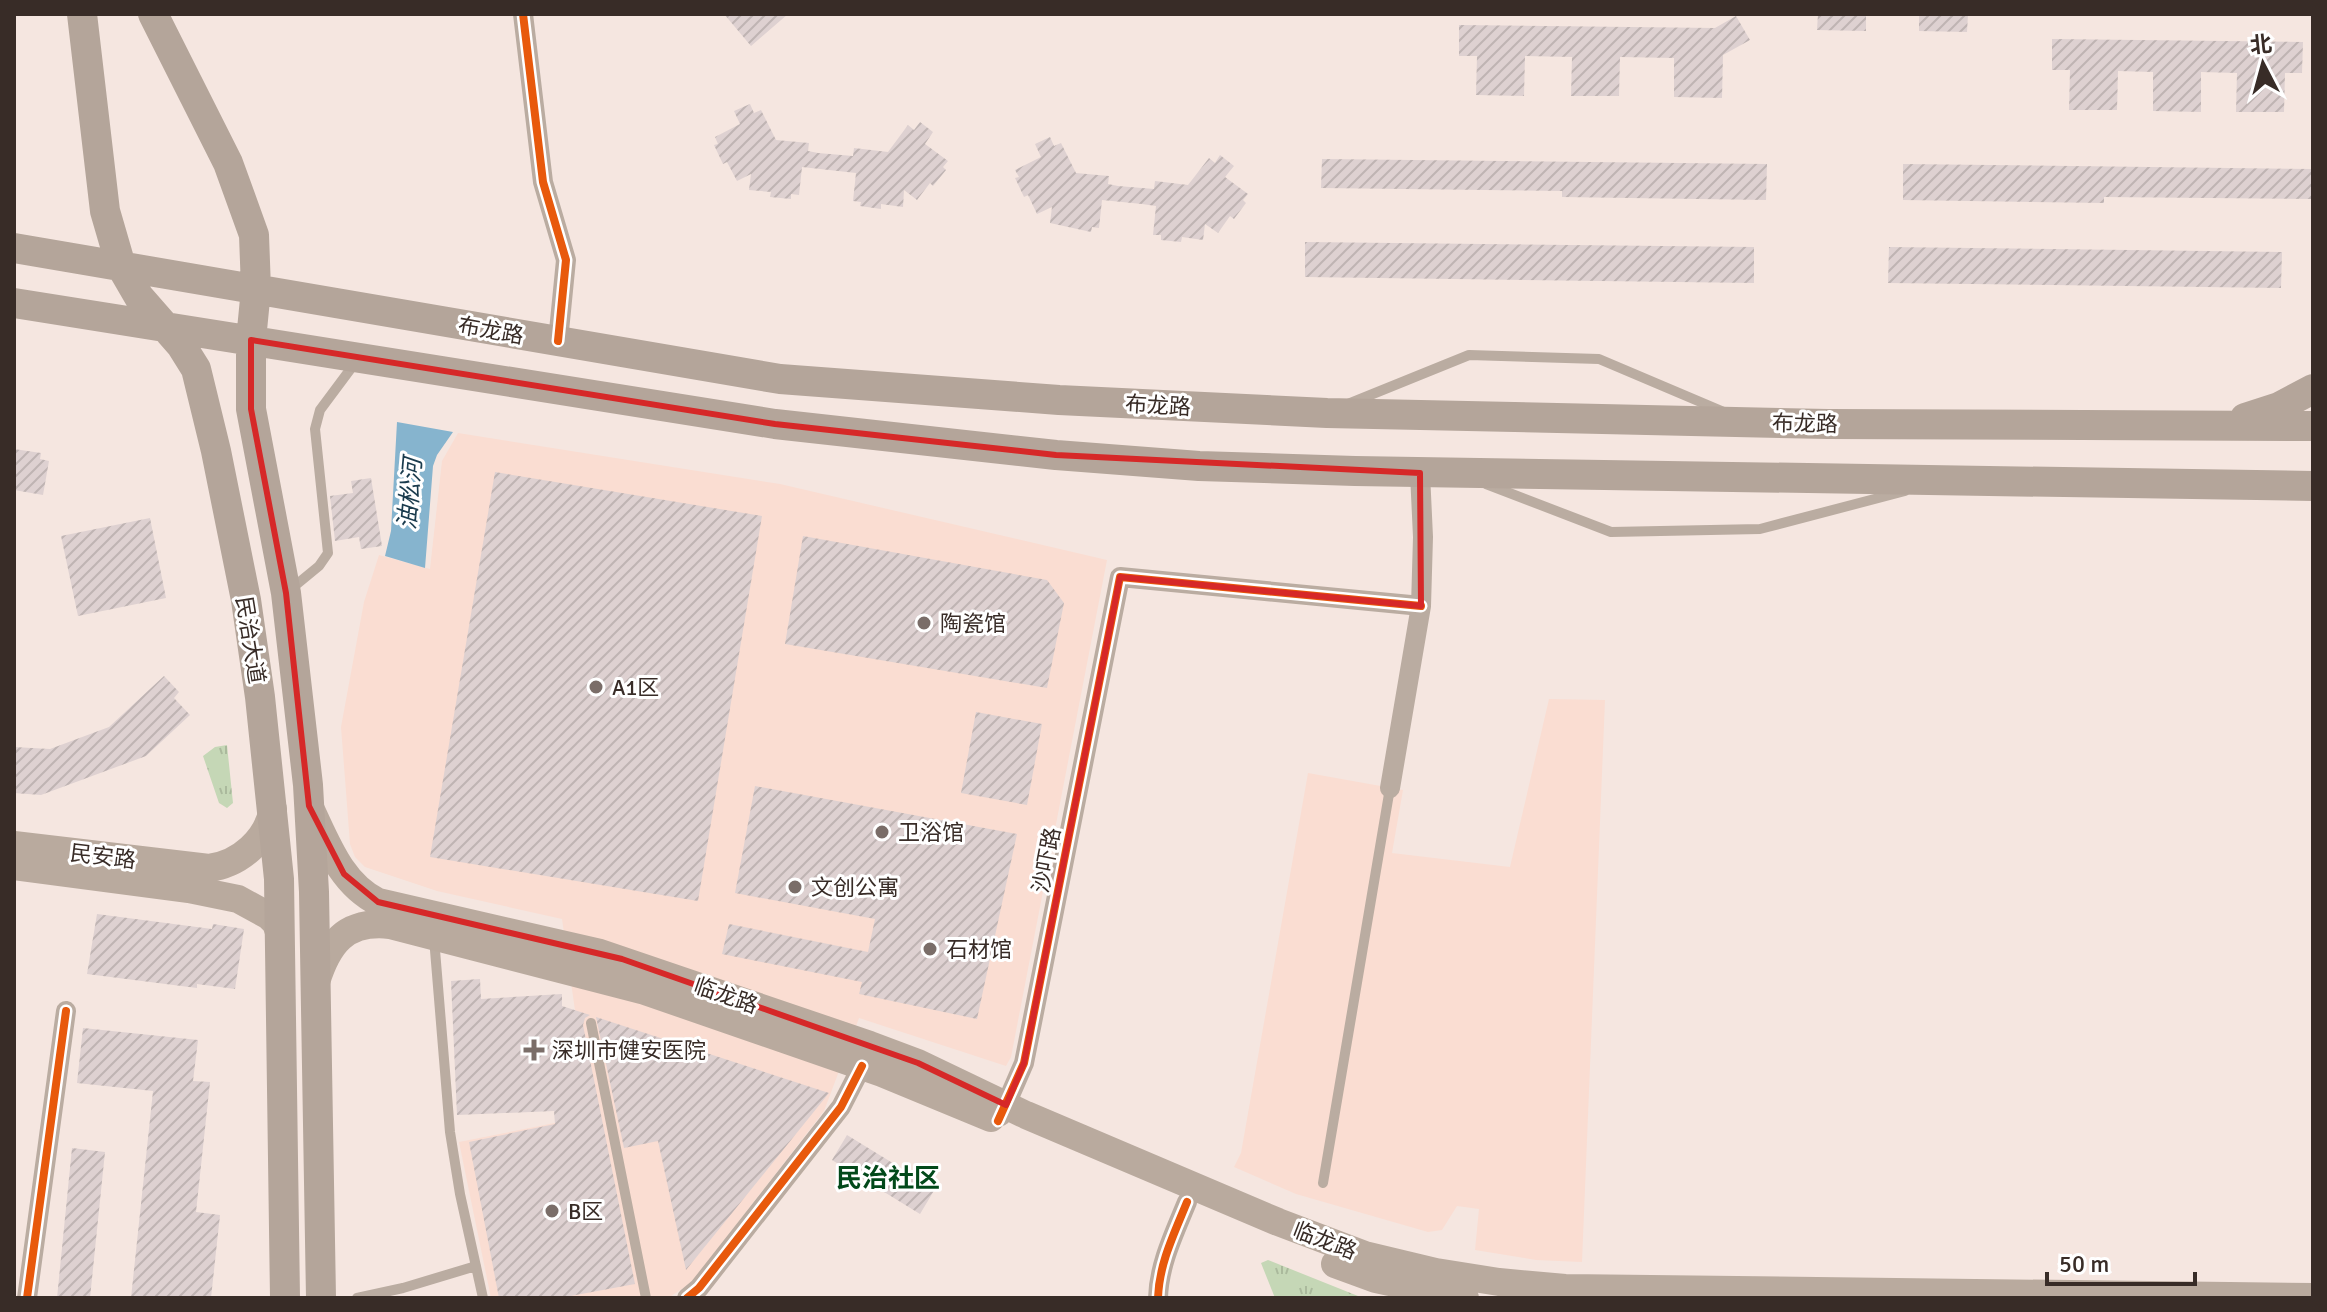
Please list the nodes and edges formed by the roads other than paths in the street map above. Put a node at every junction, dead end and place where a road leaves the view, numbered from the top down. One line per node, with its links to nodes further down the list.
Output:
1 (82, 14): 5 (main road, 民治大道)
2 (153, 14): 6 (main road, 民治大道)
3 (523, 14): 10 (street)
4 (14, 248): 5 (main road, 布龙路)
5 (121, 266): 6 (main road, 布龙路); 8 (main road, 民治大道)
6 (256, 289): 9 (main road, 民治大道); 10 (main road, 布龙路)
7 (14, 303): 8 (main road)
8 (163, 327): 9 (main road); 25 (main road, 民治大道)
9 (251, 340): 11 (main road); 21 (main road, 民治大道)
10 (558, 341): 13 (main road, 布龙路)
11 (359, 358): 17 (main road); 21 (lane)
12 (2313, 389): 15 (main road)
13 (1327, 413): 14 (main road, 布龙路); 14 (lane)
14 (1748, 422): 15 (main road, 布龙路)
15 (2214, 426): 16 (main road, 布龙路)
16 (2313, 426)
17 (1420, 473): 18 (main road); 22 (street)
18 (1458, 473): 19 (main road); 19 (lane)
19 (1951, 479): 20 (main road)
20 (2313, 486)
21 (286, 593): 24 (main road, 民治大道)
22 (1421, 606): 23 (street); 36 (street, 沙吓路)
23 (1390, 788): 37 (lane)
24 (309, 806): 29 (main road); 32 (main road, 民治大道)
25 (273, 809): 28 (main road); 30 (main road, 民治大道)
26 (14, 845): 28 (main road, 民安路)
27 (14, 866): 28 (main road, 民安路)
28 (191, 878): 30 (main road)
29 (391, 915): 31 (main road, 临龙路); 32 (main road); 36 (main road, 临龙路)
30 (280, 935): 42 (main road, 民治大道)
31 (434, 936): 35 (main road, 临龙路); 39 (lane)
32 (316, 982): 43 (main road, 民治大道)
33 (66, 1011): 41 (street)
34 (591, 1023): 46 (lane)
35 (862, 1066): 36 (main road, 临龙路); 47 (street)
36 (1002, 1113): 38 (main road, 临龙路); 40 (main road, 临龙路)
37 (1323, 1183)
38 (1187, 1202): 48 (street); 49 (main road, 临龙路)
39 (476, 1266): 44 (lane); 45 (lane)
40 (2313, 1297)
41 (27, 1298)
42 (285, 1298)
43 (321, 1298)
44 (357, 1298)
45 (483, 1298)
46 (646, 1298)
47 (687, 1298)
48 (1158, 1298)
49 (1465, 1298)

